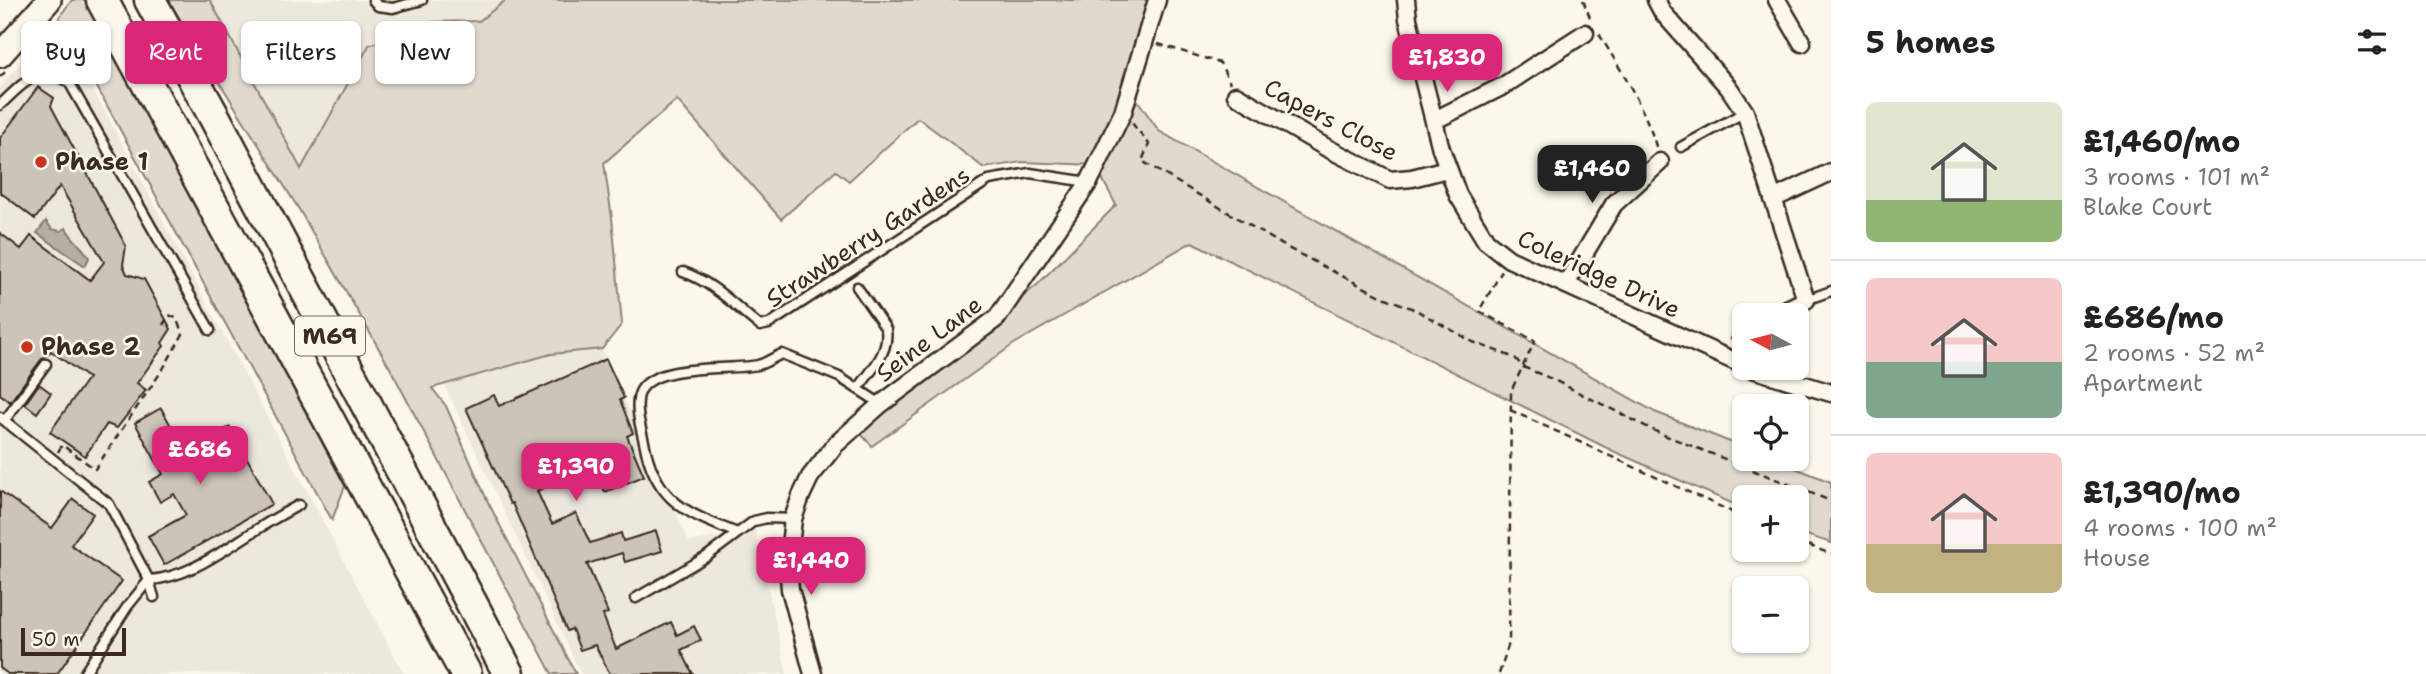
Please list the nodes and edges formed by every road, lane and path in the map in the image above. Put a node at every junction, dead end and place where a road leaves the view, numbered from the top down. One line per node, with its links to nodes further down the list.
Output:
1 (102, 0): 58 (highway, M69)
2 (150, 0): 59 (highway, M69)
3 (373, 0): 4 (lane)
4 (422, 0)
5 (1157, 0): 11 (street, Seine Lane)
6 (1406, 0): 21 (street, Coleridge Drive)
7 (1583, 0): 23 (path)
8 (1656, 0): 19 (street)
9 (1777, 0): 13 (street)
10 (42, 7): 14 (main road)
11 (1145, 40): 17 (path); 20 (street, Seine Lane)
12 (1581, 42): 21 (street)
13 (1802, 43)
14 (0, 55)
15 (22, 84): 18 (lane)
16 (70, 84): 36 (lane)
17 (1236, 95): 24 (street, Capers Close)
18 (0, 105)
19 (1745, 112): 22 (lane); 27 (street)
20 (1121, 116): 26 (street, Seine Lane); 39 (path)
21 (1435, 120): 24 (street, Coleridge Drive)
22 (1681, 147)
23 (1660, 162): 30 (street)
24 (1447, 169): 28 (street, Coleridge Drive)
25 (1831, 172): 27 (street)
26 (1089, 182): 29 (lane, Strawberry Gardens); 43 (street, Seine Lane)
27 (1773, 199): 33 (street)
28 (1509, 259): 30 (street, Coleridge Drive); 39 (path)
29 (683, 272)
30 (1566, 284): 37 (street, Coleridge Drive)
31 (857, 287): 41 (lane)
32 (1831, 291): 33 (lane)
33 (1806, 300): 34 (street)
34 (1800, 303)
35 (163, 325): 46 (path)
36 (209, 330)
37 (1732, 360)
38 (46, 364): 45 (lane)
39 (1522, 367): 44 (path); 47 (path)
40 (1789, 380): 42 (street, Coleridge Drive)
41 (858, 389): 43 (lane); 51 (lane)
42 (1831, 393)
43 (881, 404): 50 (street, Seine Lane)
44 (1510, 410): 49 (path); 61 (path)
45 (2, 419): 46 (lane)
46 (53, 458): 54 (lane)
47 (1831, 501)
48 (299, 505): 54 (lane)
49 (1732, 512)
50 (793, 519): 51 (lane); 60 (street, Seine Lane)
51 (737, 533): 56 (lane)
52 (1809, 546): 53 (path)
53 (1831, 554)
54 (149, 580): 55 (lane); 57 (lane)
55 (154, 597)
56 (636, 598)
57 (84, 674)
58 (466, 674)
59 (509, 674)
60 (813, 674)
61 (1499, 674)

